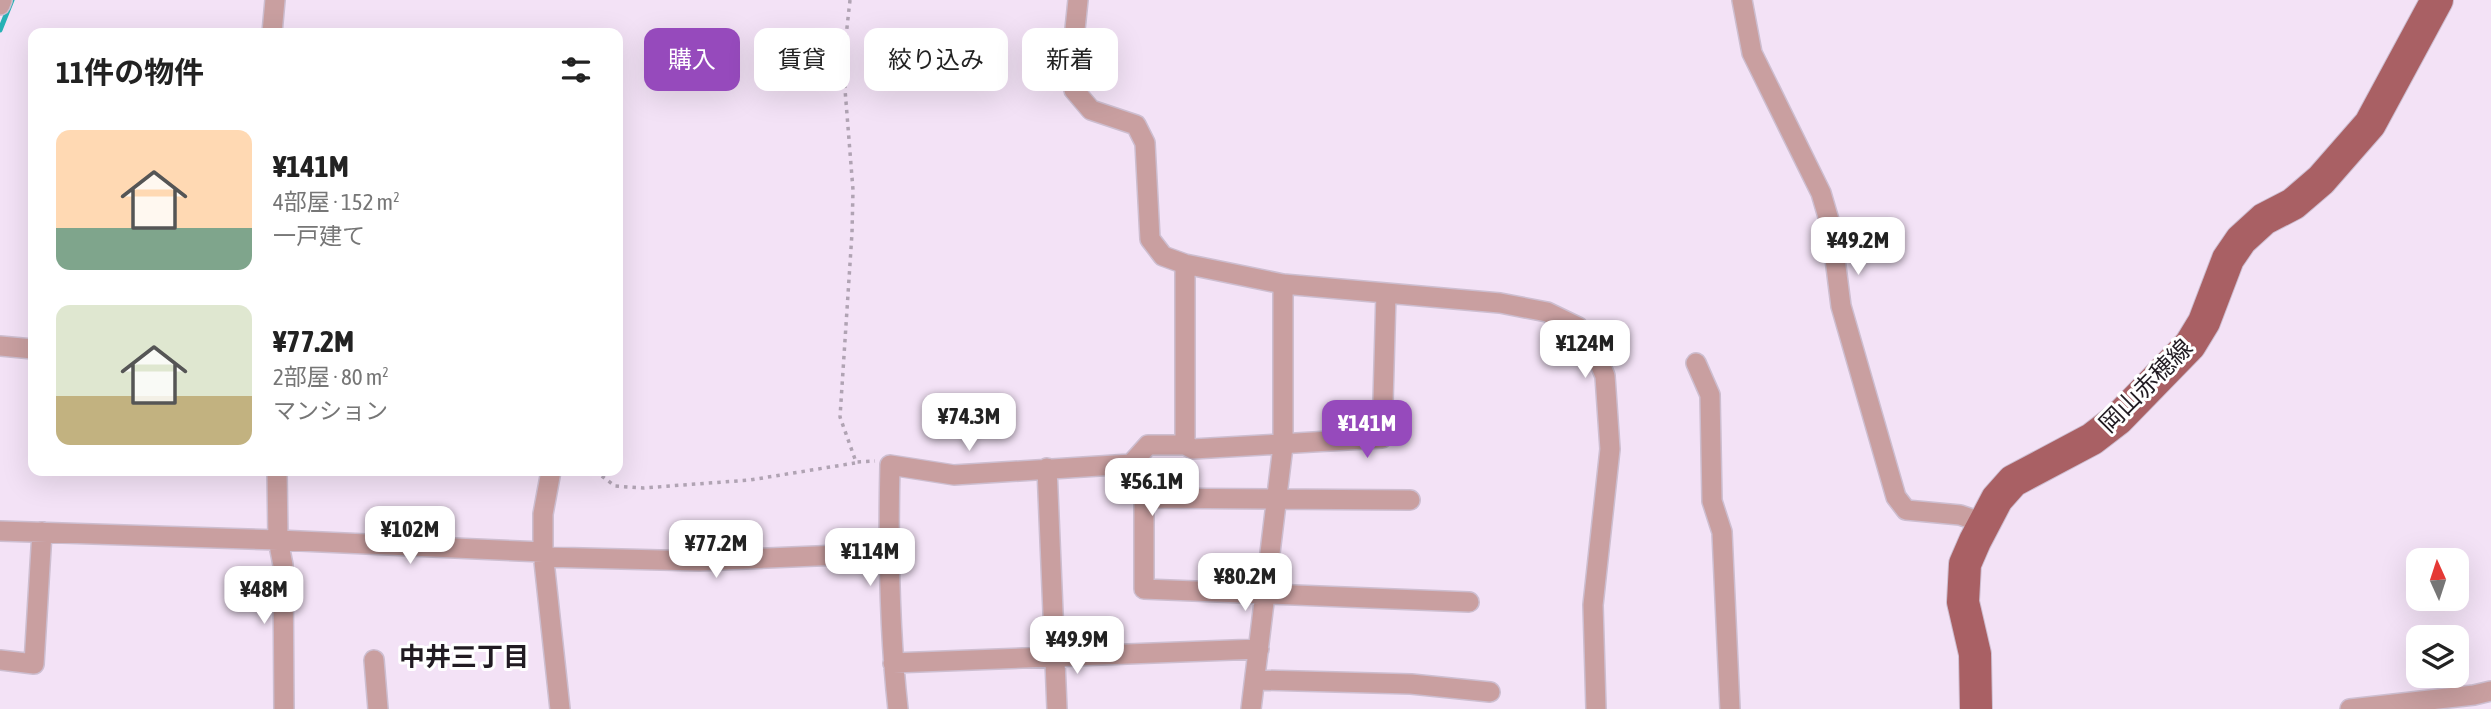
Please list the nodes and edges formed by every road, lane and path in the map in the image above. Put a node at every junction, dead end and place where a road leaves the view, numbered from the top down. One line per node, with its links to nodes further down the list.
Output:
1 (2, 0): 7 (street)
2 (275, 0): 8 (street)
3 (850, 0): 17 (path)
4 (1078, 0): 9 (street)
5 (1742, 0): 27 (street)
6 (2437, 0): 27 (main road, 岡山赤穂線)
7 (0, 5)
8 (272, 28)
9 (1185, 264): 10 (street); 15 (street)
10 (1283, 284): 11 (street); 16 (street)
11 (1387, 293): 16 (street); 49 (street)
12 (0, 346): 13 (street)
13 (28, 349)
14 (1696, 363): 50 (street)
15 (1185, 446): 16 (street); 18 (street)
16 (1283, 446): 24 (street)
17 (856, 462): 19 (path); 23 (path)
18 (1131, 464): 20 (street); 25 (street)
19 (890, 465): 20 (street); 31 (street)
20 (1047, 468): 36 (street)
21 (276, 476): 30 (street)
22 (550, 476): 32 (street)
23 (602, 476)
24 (1276, 497): 25 (street); 26 (street); 33 (street)
25 (1144, 498): 33 (street)
26 (1410, 500)
27 (1984, 523): 51 (main road, 岡山赤穂線)
28 (0, 531): 29 (street)
29 (41, 532): 30 (street); 37 (street)
30 (278, 540): 32 (street); 43 (street)
31 (888, 553): 32 (street); 39 (street)
32 (543, 554): 45 (street)
33 (1264, 594): 34 (street); 35 (street)
34 (1469, 602)
35 (1259, 649): 36 (street); 40 (street)
36 (1055, 656): 39 (street); 47 (street)
37 (0, 660)
38 (374, 660): 44 (street)
39 (893, 663): 46 (street)
40 (1256, 680): 42 (street); 48 (street)
41 (2491, 691): 52 (street)
42 (1490, 692)
43 (284, 709)
44 (378, 709)
45 (561, 709)
46 (898, 709)
47 (1057, 709)
48 (1251, 709)
49 (1596, 709)
50 (1730, 709)
51 (1976, 709)
52 (2350, 709)

